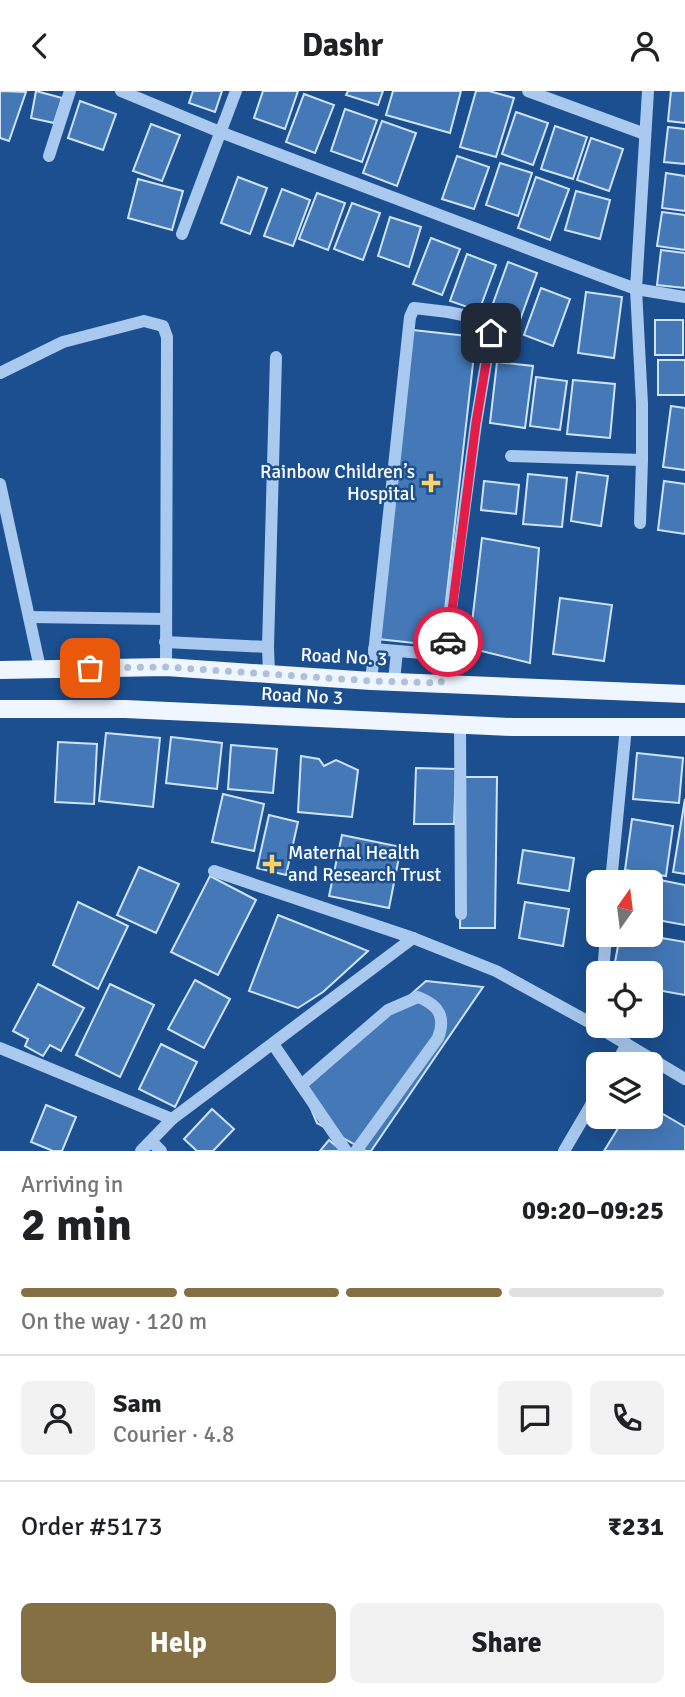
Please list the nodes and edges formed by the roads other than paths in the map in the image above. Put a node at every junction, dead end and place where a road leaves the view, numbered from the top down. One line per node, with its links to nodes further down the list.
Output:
1 (70, 91): 8 (street)
2 (121, 91): 6 (street)
3 (236, 91): 6 (street)
4 (528, 91): 7 (street)
5 (648, 91): 7 (street)
6 (220, 132): 9 (street); 10 (street)
7 (645, 134): 10 (street)
8 (49, 156)
9 (182, 234)
10 (636, 289): 11 (street); 15 (street)
11 (685, 297)
12 (276, 357): 21 (street)
13 (0, 373): 19 (street)
14 (511, 456): 15 (street)
15 (642, 460): 17 (street)
16 (0, 484): 18 (street)
17 (640, 523)
18 (30, 617): 19 (street); 26 (street)
19 (166, 619): 20 (street)
20 (165, 642): 21 (street); 25 (street)
21 (268, 647): 28 (street)
22 (374, 649): 23 (street); 24 (street); 29 (street)
23 (397, 651): 24 (street); 30 (street)
24 (446, 655): 31 (street)
25 (166, 667): 26 (main road, Road No. 3); 28 (main road, Road No. 3)
26 (40, 668): 27 (main road, Road No. 3)
27 (0, 670)
28 (269, 674): 29 (main road, Road No. 3)
29 (371, 681): 30 (main road, Road No. 3)
30 (394, 681): 31 (main road, Road No. 3)
31 (441, 683): 32 (main road, Road No. 3)
32 (685, 694)
33 (0, 709): 34 (main road, Road No 3)
34 (460, 725): 35 (main road, Road No 3); 39 (street)
35 (626, 727): 36 (main road, Road No 3); 37 (street)
36 (685, 727)
37 (612, 870)
38 (214, 871): 40 (street)
39 (461, 914)
40 (413, 938): 41 (street); 43 (street)
41 (586, 1017)
42 (619, 1038): 44 (street)
43 (272, 1044): 48 (street); 50 (street)
44 (627, 1044): 46 (street); 47 (street)
45 (0, 1048): 50 (street)
46 (623, 1052)
47 (685, 1079)
48 (301, 1085): 54 (street); 55 (street)
49 (586, 1113): 56 (street)
50 (172, 1119): 51 (street)
51 (151, 1141): 52 (street); 53 (street)
52 (141, 1151)
53 (161, 1151)
54 (346, 1151)
55 (356, 1151)
56 (564, 1151)

